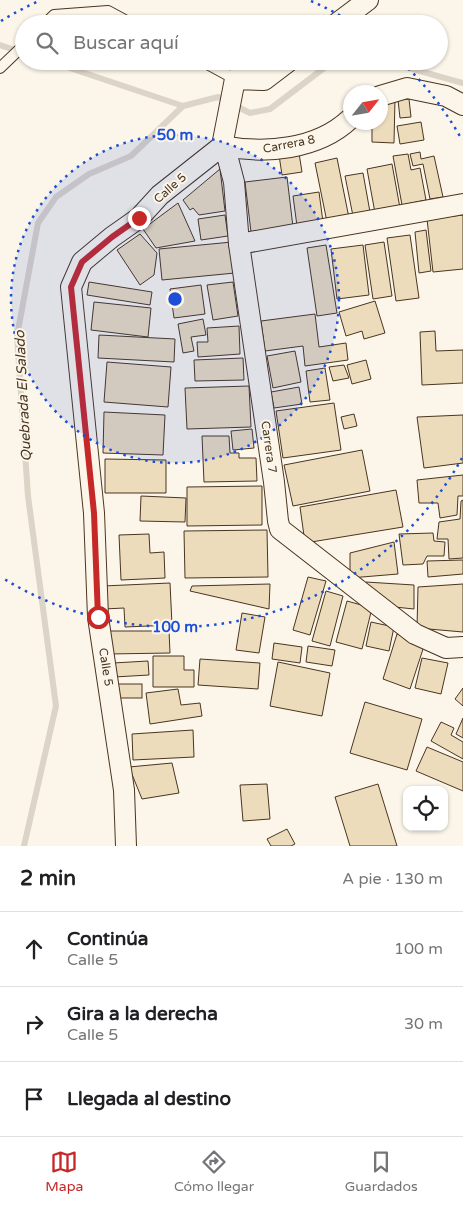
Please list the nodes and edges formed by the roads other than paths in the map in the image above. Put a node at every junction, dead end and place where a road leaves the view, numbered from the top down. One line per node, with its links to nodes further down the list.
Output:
1 (368, 0): 4 (street)
2 (54, 15): 3 (lane)
3 (115, 15)
4 (348, 15)
5 (15, 54): 6 (lane)
6 (0, 68)
7 (216, 70): 9 (lane)
8 (277, 70): 9 (street)
9 (235, 83): 13 (street)
10 (388, 94): 11 (street)
11 (463, 105)
12 (343, 125): 13 (street, Carrera 8)
13 (222, 146): 15 (street, Carrera 7); 17 (street, Calle 5)
14 (463, 204): 15 (street)
15 (239, 244): 16 (street, Carrera 7)
16 (463, 647)
17 (126, 846)

